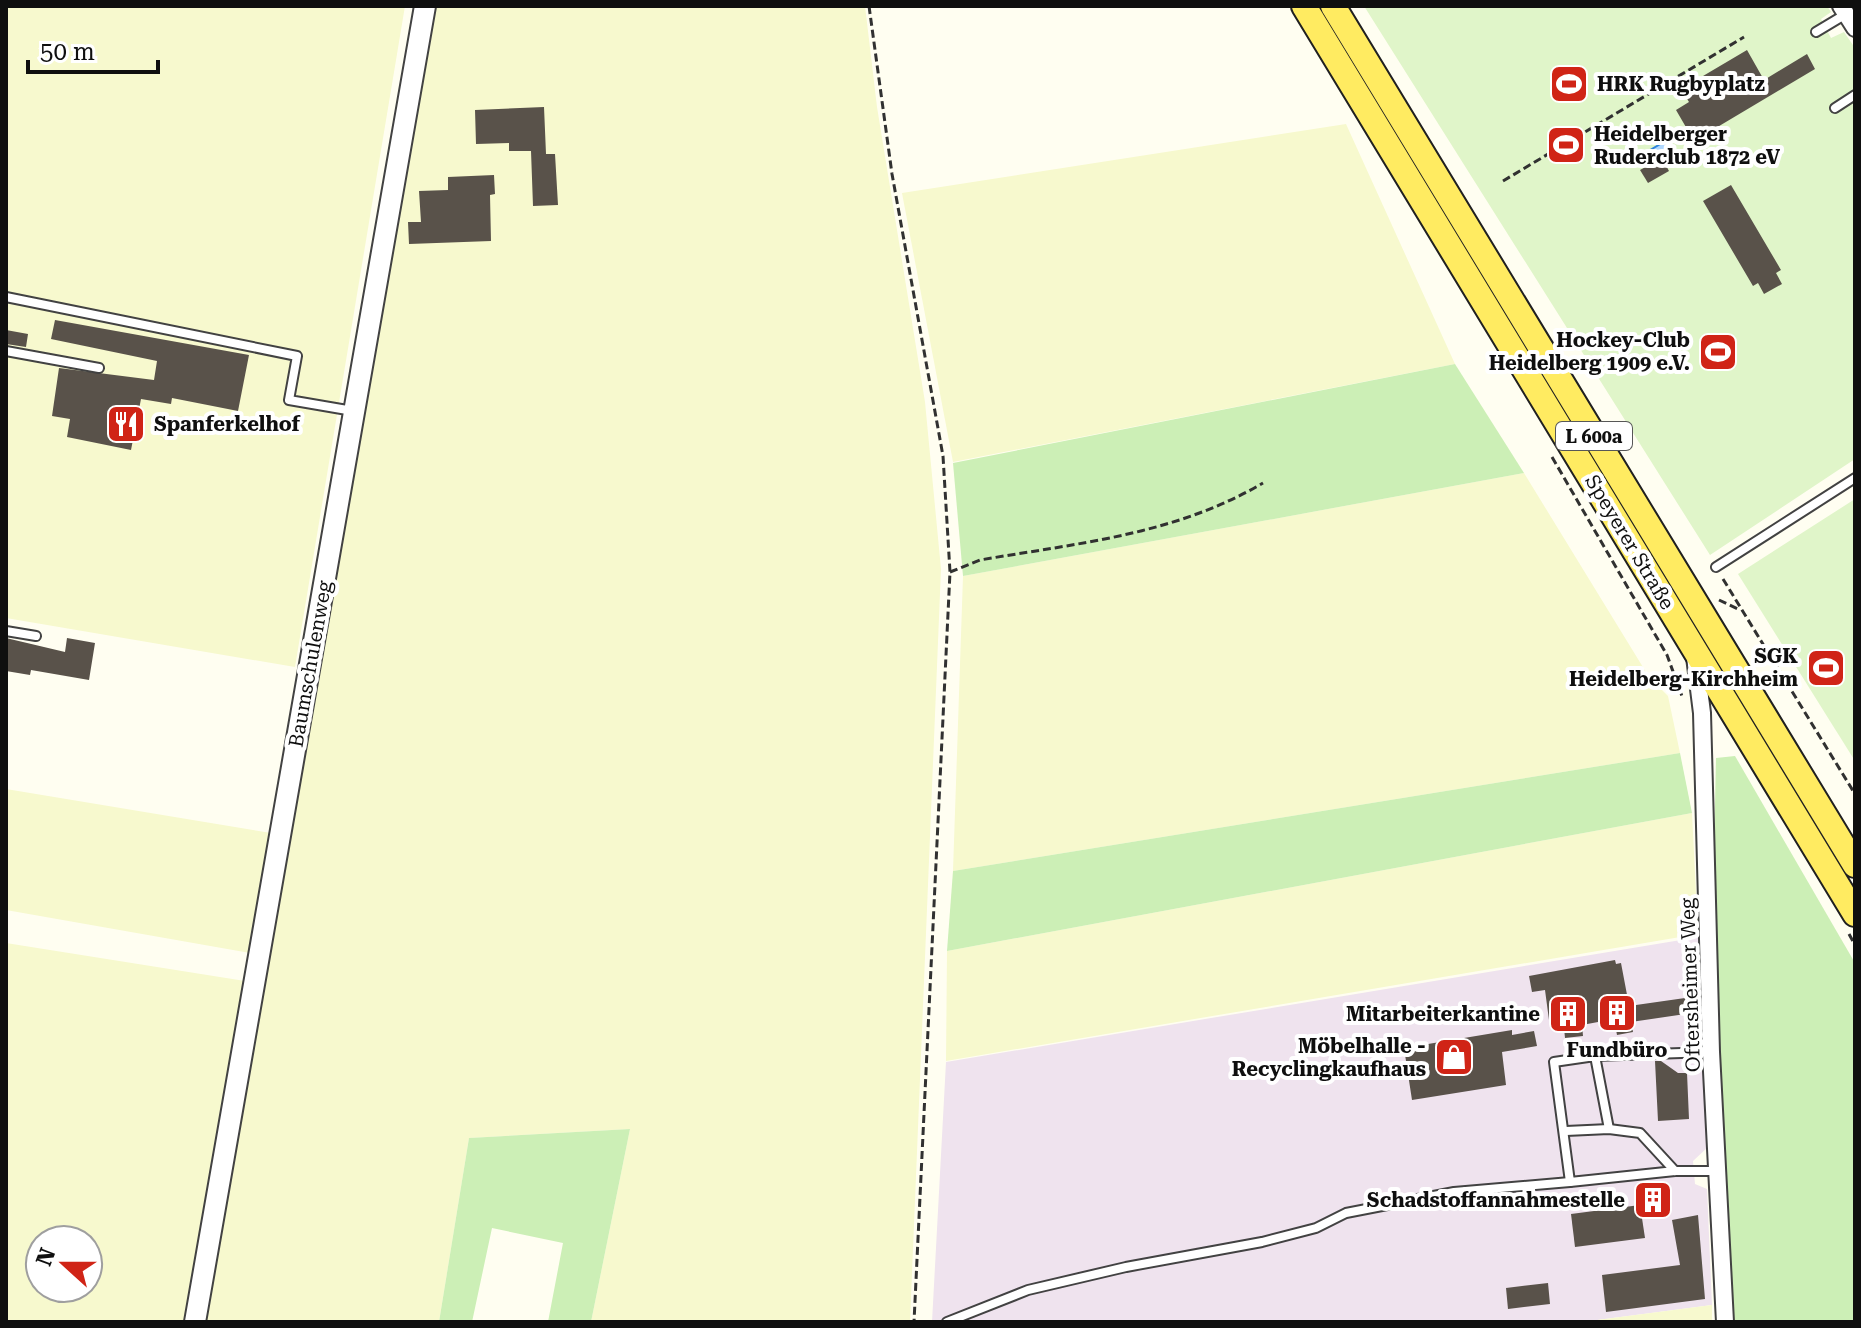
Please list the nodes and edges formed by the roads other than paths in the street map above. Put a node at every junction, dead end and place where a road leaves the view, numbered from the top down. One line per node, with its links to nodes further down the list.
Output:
1 (425, 6): 12 (street, Baumschulenweg)
2 (1304, 6): 17 (main road, Speyerer Straße / L 600a)
3 (1333, 6): 18 (main road, Speyerer Straße / L 600a)
4 (1844, 10): 5 (street); 6 (lane)
5 (1855, 28)
6 (1816, 32)
7 (1855, 95): 8 (lane)
8 (1835, 108)
9 (6, 297): 12 (lane)
10 (6, 351): 11 (lane)
11 (99, 368)
12 (354, 411): 27 (street, Baumschulenweg)
13 (1855, 478): 14 (lane)
14 (1716, 567)
15 (6, 631): 16 (lane)
16 (36, 636)
17 (1693, 647): 19 (main road, Speyerer Straße / L 600a); 20 (street, Oftersheimer Weg)
18 (1855, 865)
19 (1855, 914)
20 (1711, 1052): 21 (lane); 25 (street, Oftersheimer Weg)
21 (1595, 1056): 22 (lane); 23 (lane)
22 (1609, 1129): 23 (lane); 24 (lane)
23 (1566, 1131): 26 (lane)
24 (1675, 1171): 25 (lane); 26 (lane)
25 (1717, 1171): 29 (street, Oftersheimer Weg)
26 (1570, 1182): 28 (lane)
27 (195, 1322)
28 (947, 1322)
29 (1725, 1322)

